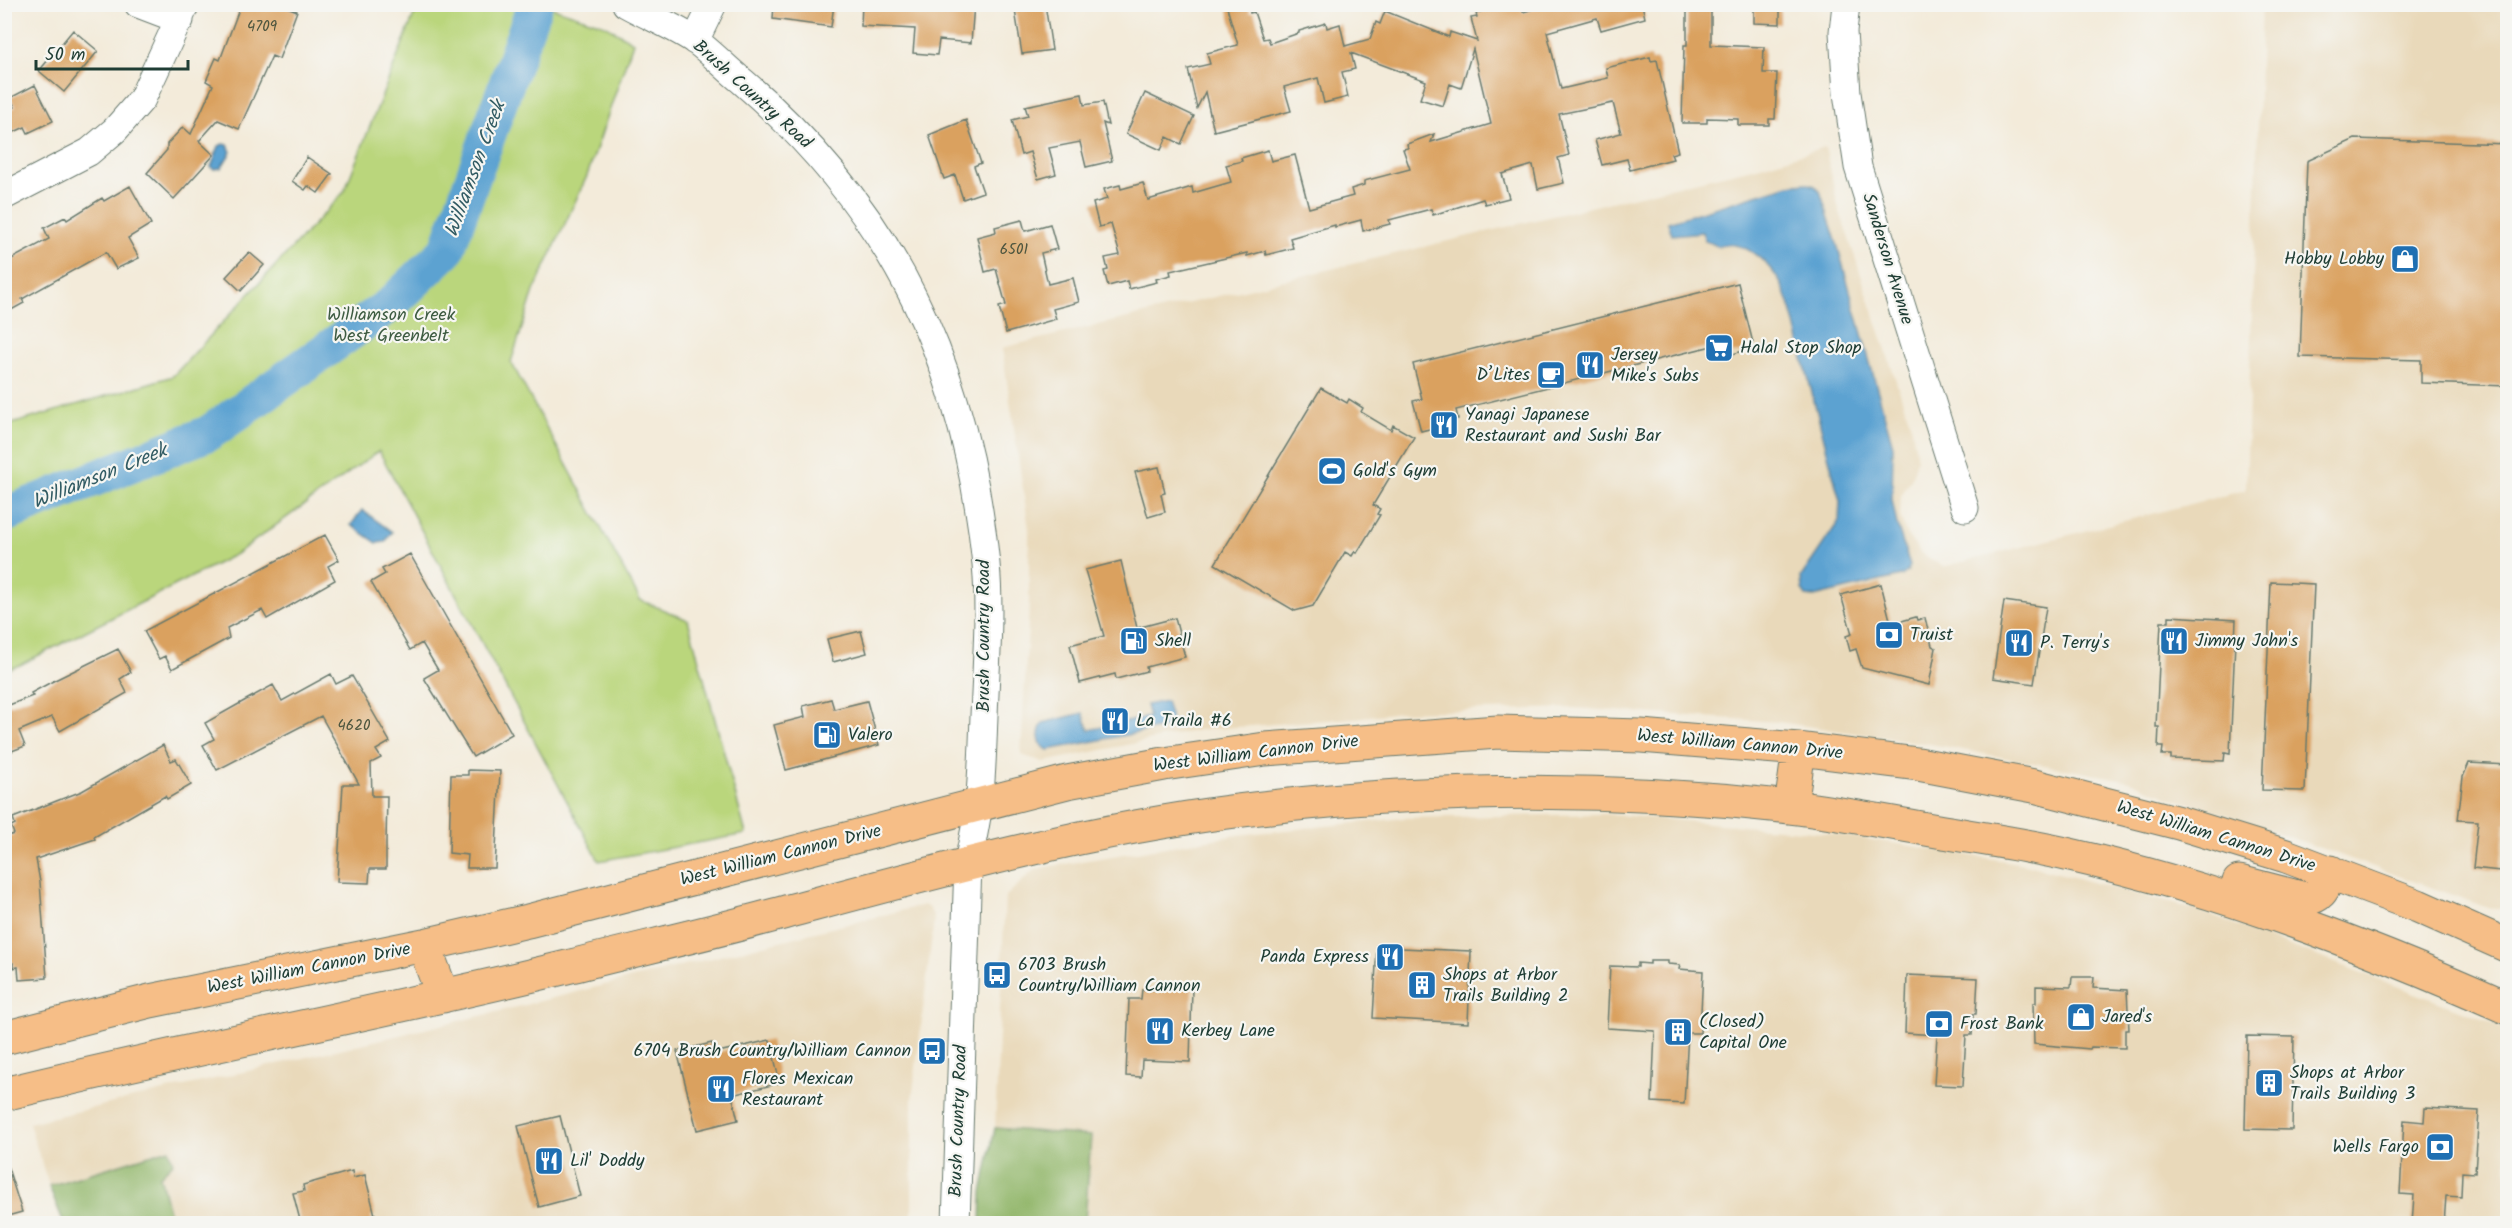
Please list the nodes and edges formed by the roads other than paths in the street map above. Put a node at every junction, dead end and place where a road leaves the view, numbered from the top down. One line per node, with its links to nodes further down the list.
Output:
1 (138, 4): 5 (street)
2 (626, 4): 6 (street, Brush Country Road)
3 (713, 4): 6 (street)
4 (1846, 4): 8 (street, Sanderson Avenue)
5 (183, 12): 7 (street)
6 (695, 41): 10 (street, Brush Country Road)
7 (4, 196)
8 (1965, 508)
9 (1799, 749): 10 (main road, West William Cannon Drive); 11 (main road); 14 (main road, West William Cannon Drive)
10 (979, 805): 12 (street, Brush Country Road); 16 (main road, West William Cannon Drive)
11 (1791, 807): 12 (main road); 13 (main road)
12 (968, 863): 17 (main road); 21 (street, Brush Country Road)
13 (2104, 864): 14 (main road); 18 (main road)
14 (2331, 872): 15 (main road, West William Cannon Drive)
15 (2504, 941)
16 (424, 945): 17 (main road); 19 (main road, West William Cannon Drive)
17 (443, 996): 20 (main road)
18 (2508, 1008)
19 (4, 1038)
20 (4, 1094)
21 (956, 1224)

